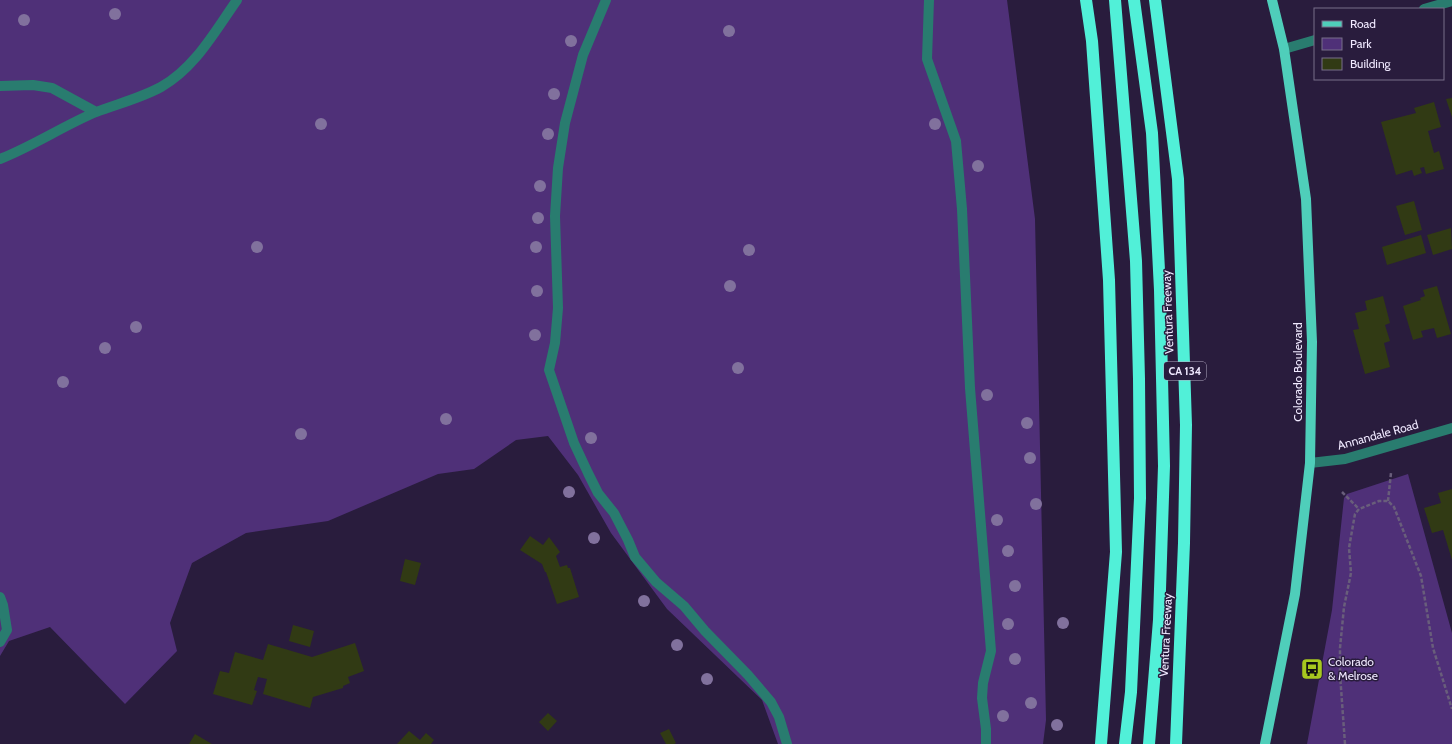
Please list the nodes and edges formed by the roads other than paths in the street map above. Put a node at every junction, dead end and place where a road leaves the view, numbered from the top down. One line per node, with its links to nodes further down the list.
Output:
1 (237, 0): 14 (street)
2 (606, 0): 20 (street)
3 (929, 0): 21 (street)
4 (1086, 0): 22 (highway)
5 (1115, 0): 23 (highway)
6 (1134, 0): 24 (highway)
7 (1155, 0): 25 (highway, Ventura Freeway / CA 134)
8 (1272, 0): 12 (main road, Colorado Boulevard)
9 (1452, 1): 10 (street)
10 (1428, 8)
11 (1314, 40): 12 (street)
12 (1284, 49): 17 (main road, Colorado Boulevard)
13 (0, 86): 14 (street)
14 (96, 112): 15 (street)
15 (0, 159)
16 (1452, 428): 17 (street, Annandale Road)
17 (1310, 463): 26 (main road, Colorado Boulevard)
18 (0, 597): 19 (street)
19 (0, 642)
20 (787, 744)
21 (986, 744)
22 (1100, 744)
23 (1125, 744)
24 (1149, 744)
25 (1176, 744)
26 (1265, 744)

